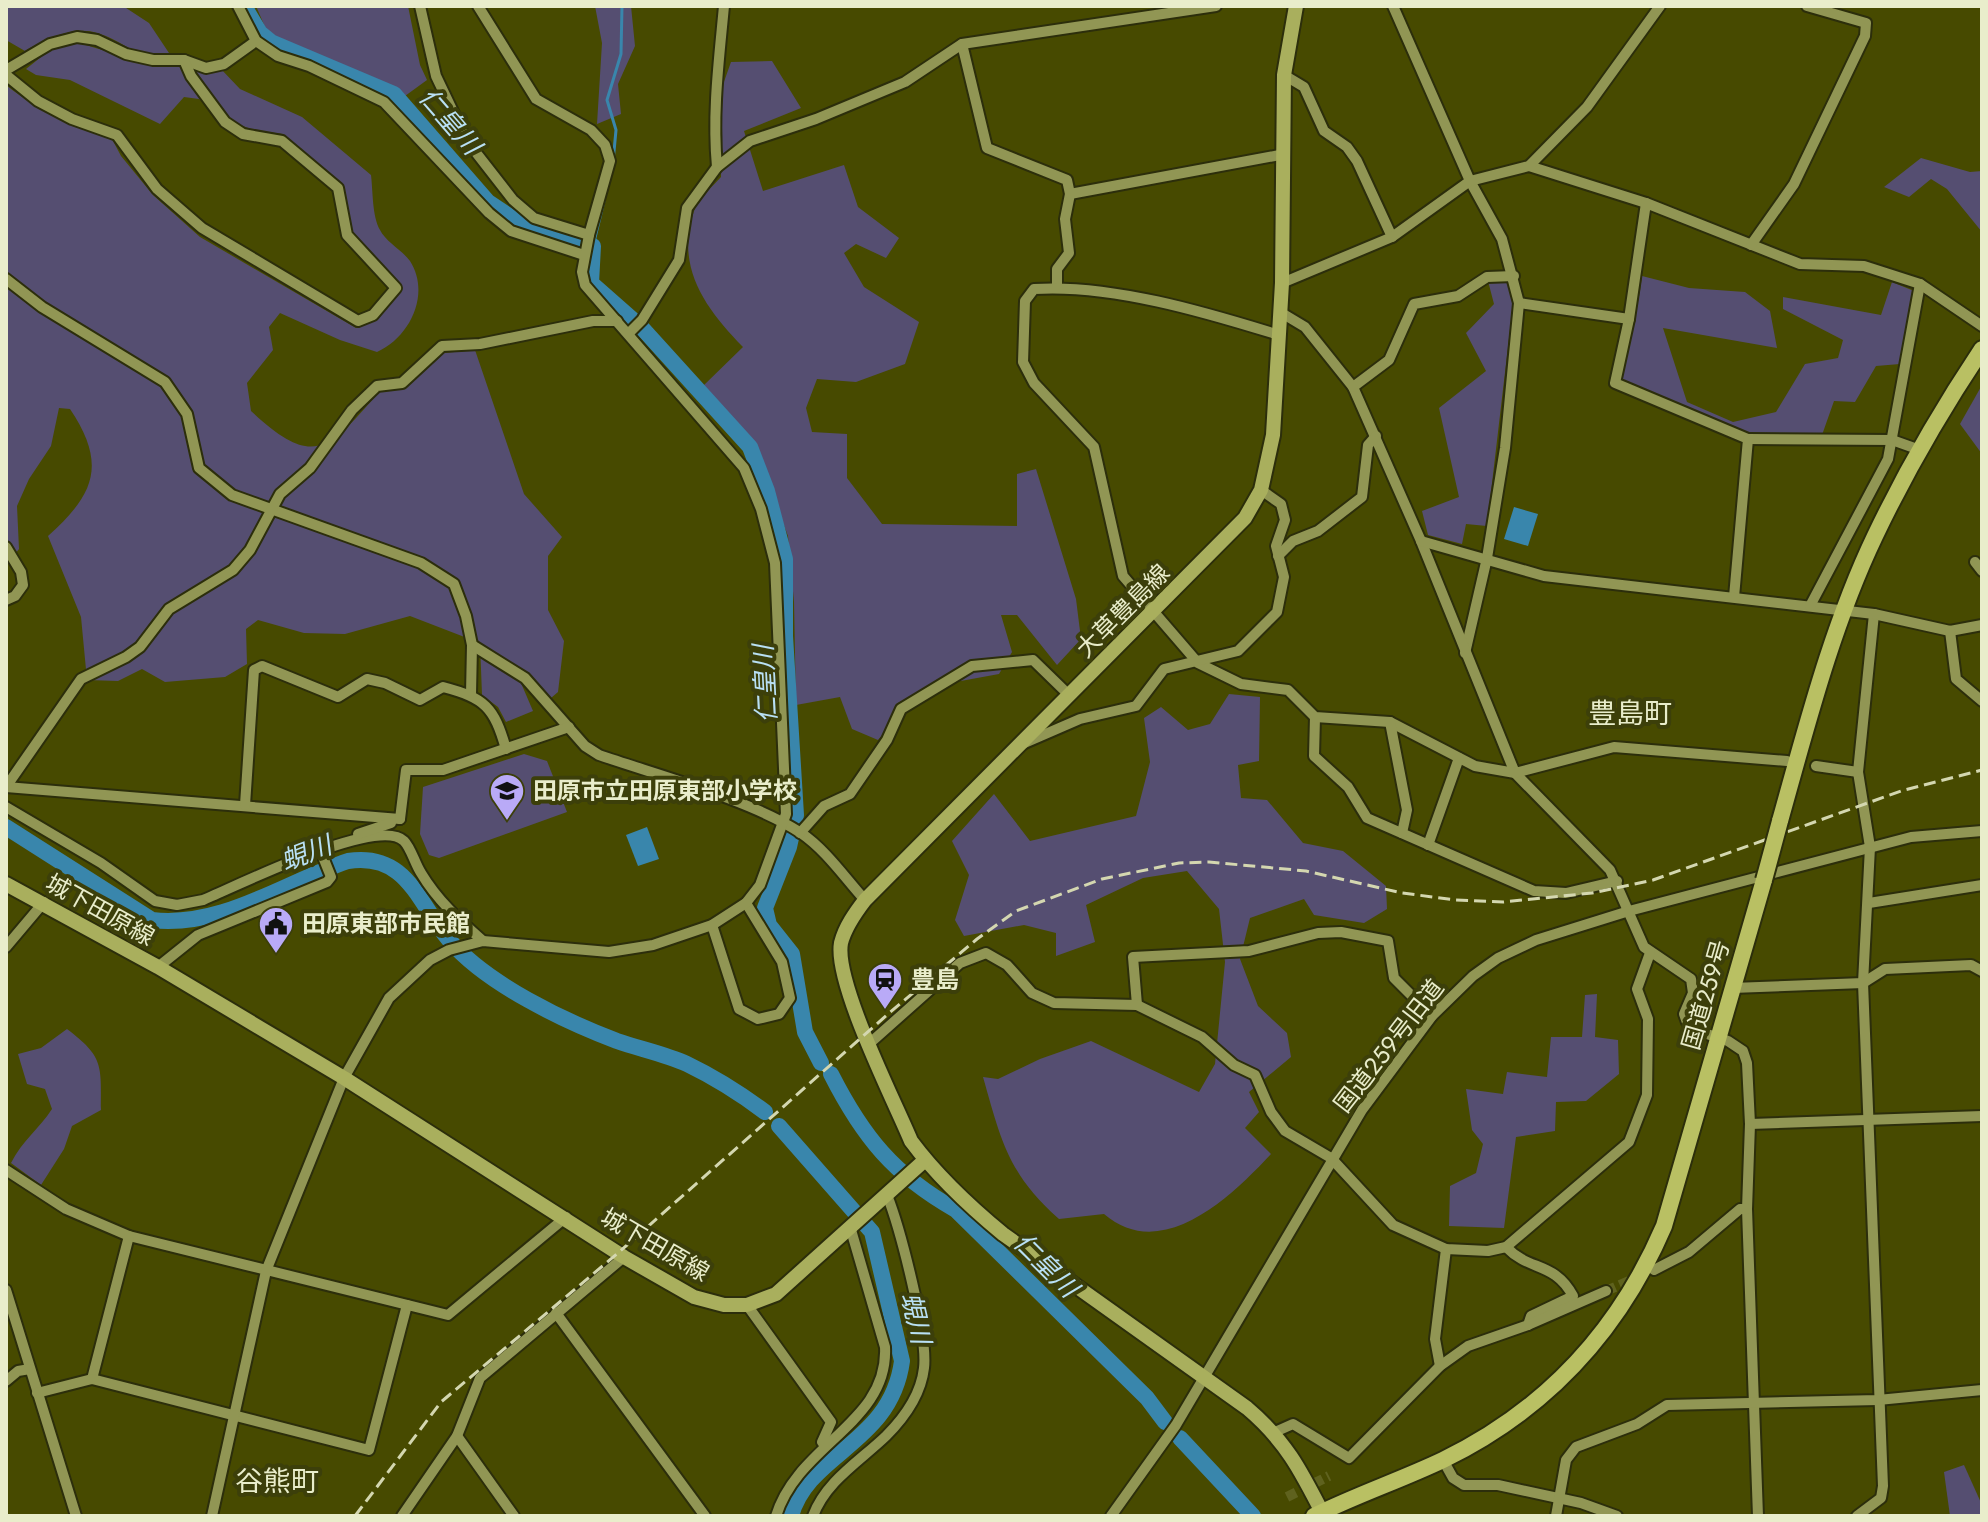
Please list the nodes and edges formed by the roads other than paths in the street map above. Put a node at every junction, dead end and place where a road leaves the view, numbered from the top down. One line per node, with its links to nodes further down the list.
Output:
1 (238, 6): 11 (street)
2 (420, 6): 22 (street)
3 (478, 6): 22 (street)
4 (724, 6): 18 (street)
5 (1216, 6): 12 (street)
6 (1296, 6): 15 (main road, 大草豊島線)
7 (1393, 6): 19 (street)
8 (1660, 6): 17 (street)
9 (1807, 6): 10 (street)
10 (1831, 9): 24 (street)
11 (256, 41): 13 (street); 25 (street)
12 (962, 44): 18 (street); 20 (street)
13 (184, 60): 14 (street); 14 (street)
14 (6, 73)
15 (1284, 75): 16 (main road, 大草豊島線); 23 (street)
16 (1285, 154): 20 (street); 28 (main road, 大草豊島線)
17 (1529, 166): 19 (street); 21 (street)
18 (717, 167): 36 (street)
19 (1470, 181): 23 (street); 26 (street)
20 (1070, 194): 30 (street)
21 (1646, 203): 24 (street); 33 (street)
22 (589, 235): 25 (street)
23 (1392, 237): 28 (street)
24 (1751, 245): 29 (street)
25 (584, 255): 34 (street)
26 (1514, 276): 31 (street); 39 (street)
27 (6, 279): 45 (street)
28 (1282, 283): 32 (main road, 大草豊島線)
29 (1920, 284): 35 (street); 42 (street)
30 (1057, 287): 37 (street); 54 (street)
31 (1519, 303): 33 (street); 49 (street)
32 (1280, 312): 37 (main road, 大草豊島線); 39 (street)
33 (1629, 319): 41 (street)
34 (617, 321): 36 (street); 45 (street)
35 (1982, 326)
36 (629, 333): 78 (street)
37 (1279, 335): 44 (main road, 大草豊島線)
38 (1982, 349): 43 (highway, 国道259号)
39 (1353, 387): 40 (street)
40 (1376, 436): 46 (street); 48 (street)
41 (1748, 439): 42 (street); 50 (street)
42 (1892, 440): 43 (street); 52 (street)
43 (1920, 450): 53 (highway, 国道259号)
44 (1261, 490): 48 (street); 54 (main road, 大草豊島線)
45 (272, 512): 58 (street); 74 (street)
46 (1421, 541): 49 (street); 59 (street)
47 (6, 547): 51 (street)
48 (1278, 556): 60 (street)
49 (1487, 558): 50 (street); 59 (street)
50 (1734, 597): 52 (street)
51 (6, 600)
52 (1810, 606): 53 (street)
53 (1845, 610): 55 (street); 101 (highway, 国道259号, bridge)
54 (1153, 613): 60 (street); 62 (main road, 大草豊島線)
55 (1874, 614): 57 (street); 72 (street)
56 (1982, 625): 57 (street)
57 (1950, 631): 63 (street)
58 (472, 645): 61 (street); 66 (street)
59 (1465, 653): 73 (street)
60 (1198, 663): 64 (street); 67 (street)
61 (471, 694): 68 (street); 75 (street)
62 (1070, 696): 67 (main road, 大草豊島線); 80 (street)
63 (1982, 701)
64 (1315, 717): 65 (street); 81 (street)
65 (1390, 722): 69 (street); 81 (street)
66 (573, 731): 68 (street); 78 (street)
67 (1016, 747): 89 (main road, 大草豊島線)
68 (506, 749): 77 (street)
69 (1459, 758): 73 (street); 83 (street)
70 (1787, 761): 73 (street)
71 (1816, 766): 72 (street)
72 (1858, 772): 84 (street)
73 (1515, 773): 86 (street)
74 (6, 787): 75 (street)
75 (245, 805): 77 (street)
76 (6, 807): 85 (street)
77 (400, 819): 82 (street)
78 (783, 824): 80 (street); 91 (street)
79 (1982, 831): 84 (street, 国道259号旧道)
80 (800, 833): 89 (street)
81 (1402, 833): 83 (street)
82 (354, 837): 85 (street); 95 (street)
83 (1428, 845): 86 (street)
84 (1870, 847): 92 (street); 93 (street, 国道259号旧道)
85 (321, 852): 98 (street)
86 (1617, 881): 93 (street)
87 (6, 884): 90 (main road, 城下田原線)
88 (1982, 885): 92 (street)
89 (865, 900): 105 (main road, 大草豊島線)
90 (44, 902): 96 (street); 98 (main road, 城下田原線)
91 (746, 903): 94 (street); 94 (street)
92 (1869, 903): 100 (street)
93 (1629, 911): 97 (street); 103 (street, 国道259号旧道)
94 (712, 925): 95 (street)
95 (483, 941): 106 (street)
96 (6, 947)
97 (1650, 953): 104 (street); 118 (street)
98 (158, 967): 106 (main road, 城下田原線)
99 (1982, 971): 100 (street)
100 (1863, 983): 101 (street); 108 (street)
101 (1732, 988): 104 (highway, 国道259号)
102 (1137, 1005): 103 (street); 105 (street); 110 (street)
103 (1432, 1016): 110 (street, 国道259号旧道)
104 (1718, 1039): 109 (street); 144 (highway, 国道259号)
105 (870, 1043): 111 (main road, 大草豊島線)
106 (344, 1078): 115 (main road, 城下田原線); 122 (street)
107 (1982, 1116): 108 (street)
108 (1868, 1121): 109 (street); 138 (street)
109 (1750, 1124): 114 (street)
110 (1331, 1158): 119 (street); 133 (street, 国道259号旧道)
111 (921, 1164): 113 (main road); 133 (main road)
112 (6, 1170): 117 (street)
113 (893, 1190): 116 (main road); 153 (street)
114 (1747, 1209): 121 (street); 139 (street)
115 (566, 1217): 120 (main road, 城下田原線); 125 (street)
116 (851, 1230): 126 (main road); 143 (street)
117 (129, 1236): 122 (street); 134 (street)
118 (1506, 1247): 119 (street); 128 (street)
119 (1446, 1249): 129 (street)
120 (624, 1257): 126 (main road, 城下田原線); 127 (street)
121 (1654, 1270)
122 (266, 1271): 125 (street); 140 (street)
123 (6, 1290): 131 (street)
124 (1606, 1291): 128 (street)
125 (407, 1305): 140 (street)
126 (747, 1305): 143 (street)
127 (556, 1313): 142 (street); 151 (street)
128 (1528, 1325): 129 (street)
129 (1440, 1366): 141 (street)
130 (6, 1367): 132 (street)
131 (30, 1369): 132 (street); 137 (street)
132 (18, 1371): 135 (street)
133 (1204, 1377): 141 (main road); 154 (street, 国道259号旧道)
134 (92, 1379): 137 (street); 140 (street)
135 (6, 1381)
136 (1982, 1390): 138 (street)
137 (37, 1393): 147 (street)
138 (1878, 1400): 139 (street); 158 (street)
139 (1754, 1402): 145 (street); 157 (street)
140 (233, 1416): 148 (street)
141 (1275, 1432): 146 (main road)
142 (457, 1436): 149 (street); 150 (street)
143 (812, 1456): 152 (street)
144 (1443, 1460): 145 (street); 146 (highway, 国道259号)
145 (1557, 1497): 155 (street); 156 (street)
146 (1320, 1515)
147 (76, 1516)
148 (212, 1516)
149 (402, 1516)
150 (514, 1516)
151 (705, 1516)
152 (776, 1516)
153 (813, 1516)
154 (1111, 1516)
155 (1556, 1516)
156 (1617, 1516)
157 (1758, 1516)
158 (1857, 1516)

